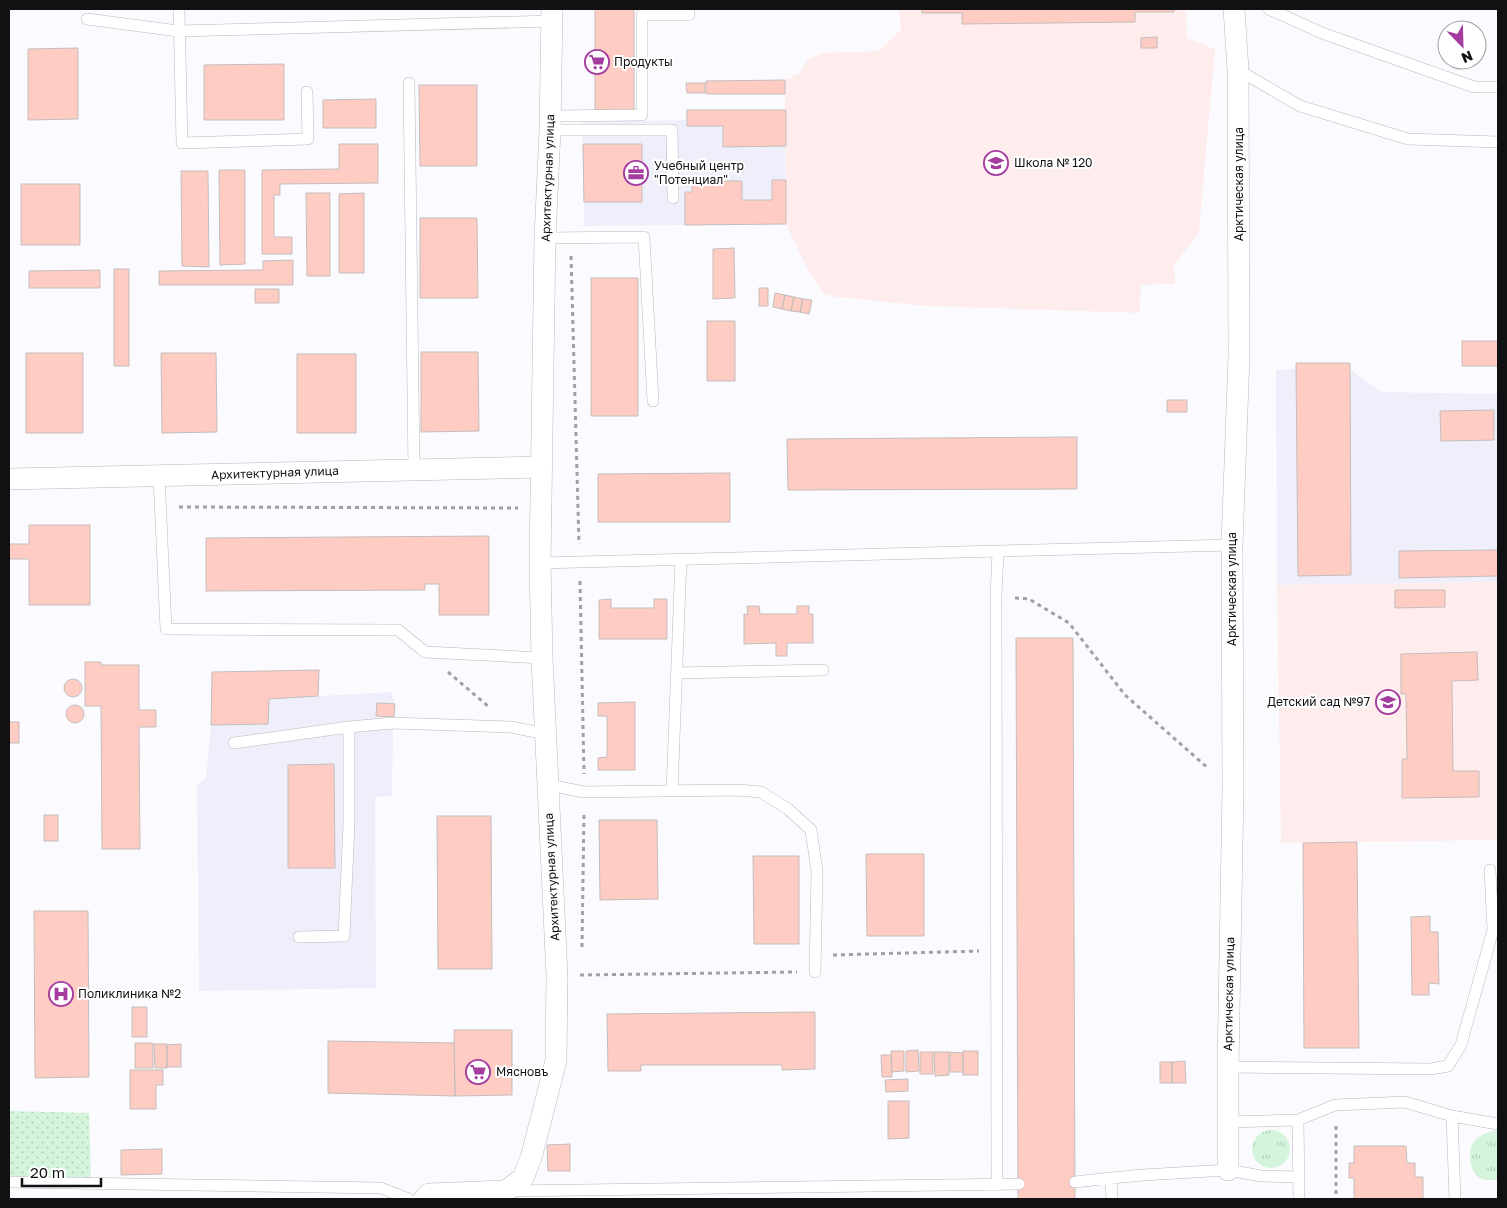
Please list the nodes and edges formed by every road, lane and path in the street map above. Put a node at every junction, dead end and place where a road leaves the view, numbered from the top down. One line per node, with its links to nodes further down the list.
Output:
1 (179, 9): 7 (lane)
2 (689, 9): 12 (lane)
3 (1234, 9): 8 (street, Арктическая улица)
4 (1269, 9): 10 (lane)
5 (552, 15): 7 (lane); 12 (street, Архитектурная улица)
6 (87, 19): 7 (lane)
7 (178, 30): 11 (lane)
8 (1238, 70): 13 (lane); 24 (street, Арктическая улица)
9 (409, 83): 19 (lane)
10 (1498, 86)
11 (307, 92)
12 (550, 123): 14 (lane); 15 (street, Архитектурная улица)
13 (1498, 142)
14 (673, 198)
15 (546, 238): 16 (lane); 18 (street, Архитектурная улица)
16 (571, 238): 17 (lane); 27 (path)
17 (653, 401)
18 (541, 467): 19 (street, Архитектурная улица); 23 (street, Архитектурная улица)
19 (414, 469): 20 (street, Архитектурная улица)
20 (159, 476): 21 (street, Архитектурная улица); 22 (lane)
21 (9, 479)
22 (161, 507): 23 (path); 30 (lane)
23 (540, 508): 28 (street, Архитектурная улица)
24 (1232, 545): 25 (lane); 39 (street, Арктическая улица)
25 (998, 552): 26 (lane); 29 (lane)
26 (681, 560): 27 (lane); 33 (lane)
27 (580, 562): 28 (lane); 41 (path)
28 (540, 563): 31 (street, Архитектурная улица)
29 (996, 596): 39 (path); 44 (lane)
30 (424, 652): 31 (lane); 35 (path)
31 (542, 658): 36 (street, Архитектурная улица)
32 (823, 670): 33 (lane)
33 (677, 673): 40 (lane)
34 (349, 727): 35 (lane); 37 (lane); 43 (lane)
35 (511, 727): 36 (lane)
36 (546, 734): 38 (street, Архитектурная улица)
37 (234, 743)
38 (548, 785): 41 (lane); 48 (street, Архитектурная улица)
39 (1232, 789): 49 (street, Арктическая улица)
40 (672, 791): 41 (lane); 46 (lane)
41 (584, 792): 45 (path)
42 (1490, 870): 49 (lane)
43 (299, 937)
44 (997, 951): 46 (path); 61 (lane)
45 (582, 955)
46 (815, 956): 47 (lane)
47 (815, 972): 48 (path)
48 (557, 976): 62 (street, Архитектурная улица)
49 (1228, 1067): 53 (street, Арктическая улица)
50 (1335, 1105): 51 (lane); 52 (lane); 67 (path)
51 (1452, 1116): 54 (lane); 68 (lane)
52 (1298, 1120): 53 (lane); 56 (lane)
53 (1228, 1122): 55 (street, Арктическая улица)
54 (1498, 1124)
55 (1228, 1170): 56 (lane); 57 (lane)
56 (1298, 1177): 66 (lane)
57 (1112, 1178): 59 (lane); 65 (lane)
58 (9, 1182): 63 (lane)
59 (1075, 1182)
60 (1019, 1184): 61 (lane)
61 (998, 1185): 62 (lane)
62 (506, 1191): 64 (street)
63 (409, 1199)
64 (424, 1199)
65 (1112, 1199)
66 (1298, 1199)
67 (1336, 1199)
68 (1455, 1199)

